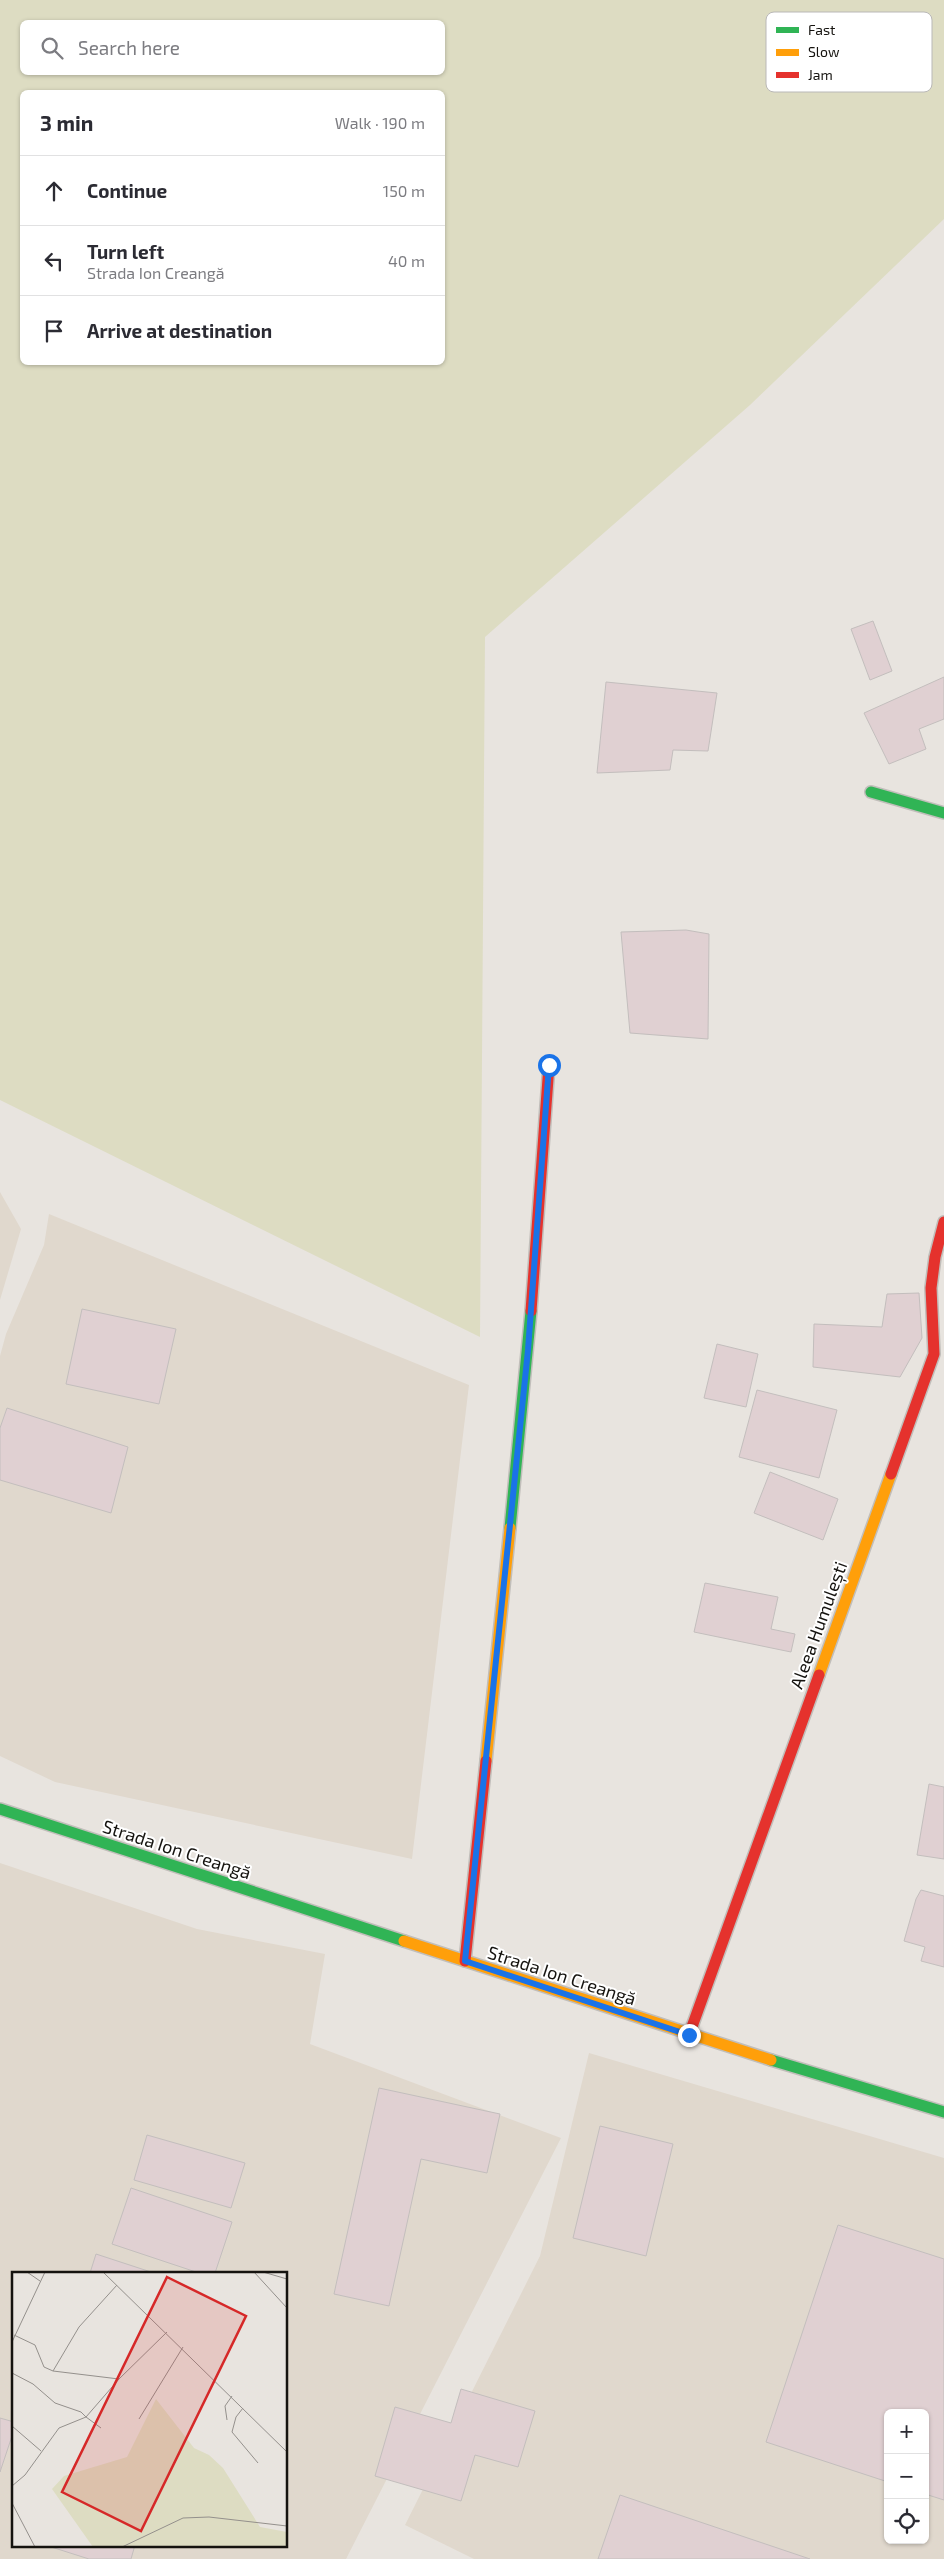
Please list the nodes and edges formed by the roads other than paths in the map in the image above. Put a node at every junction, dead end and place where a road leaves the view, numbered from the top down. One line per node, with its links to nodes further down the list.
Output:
1 (871, 792): 2 (street)
2 (944, 813)
3 (549, 1065): 6 (street)
4 (944, 1222): 7 (street, Aleea Humulești)
5 (0, 1809): 6 (street, Strada Ion Creangă)
6 (465, 1961): 7 (street, Strada Ion Creangă)
7 (689, 2035): 8 (street, Strada Ion Creangă)
8 (944, 2112)

